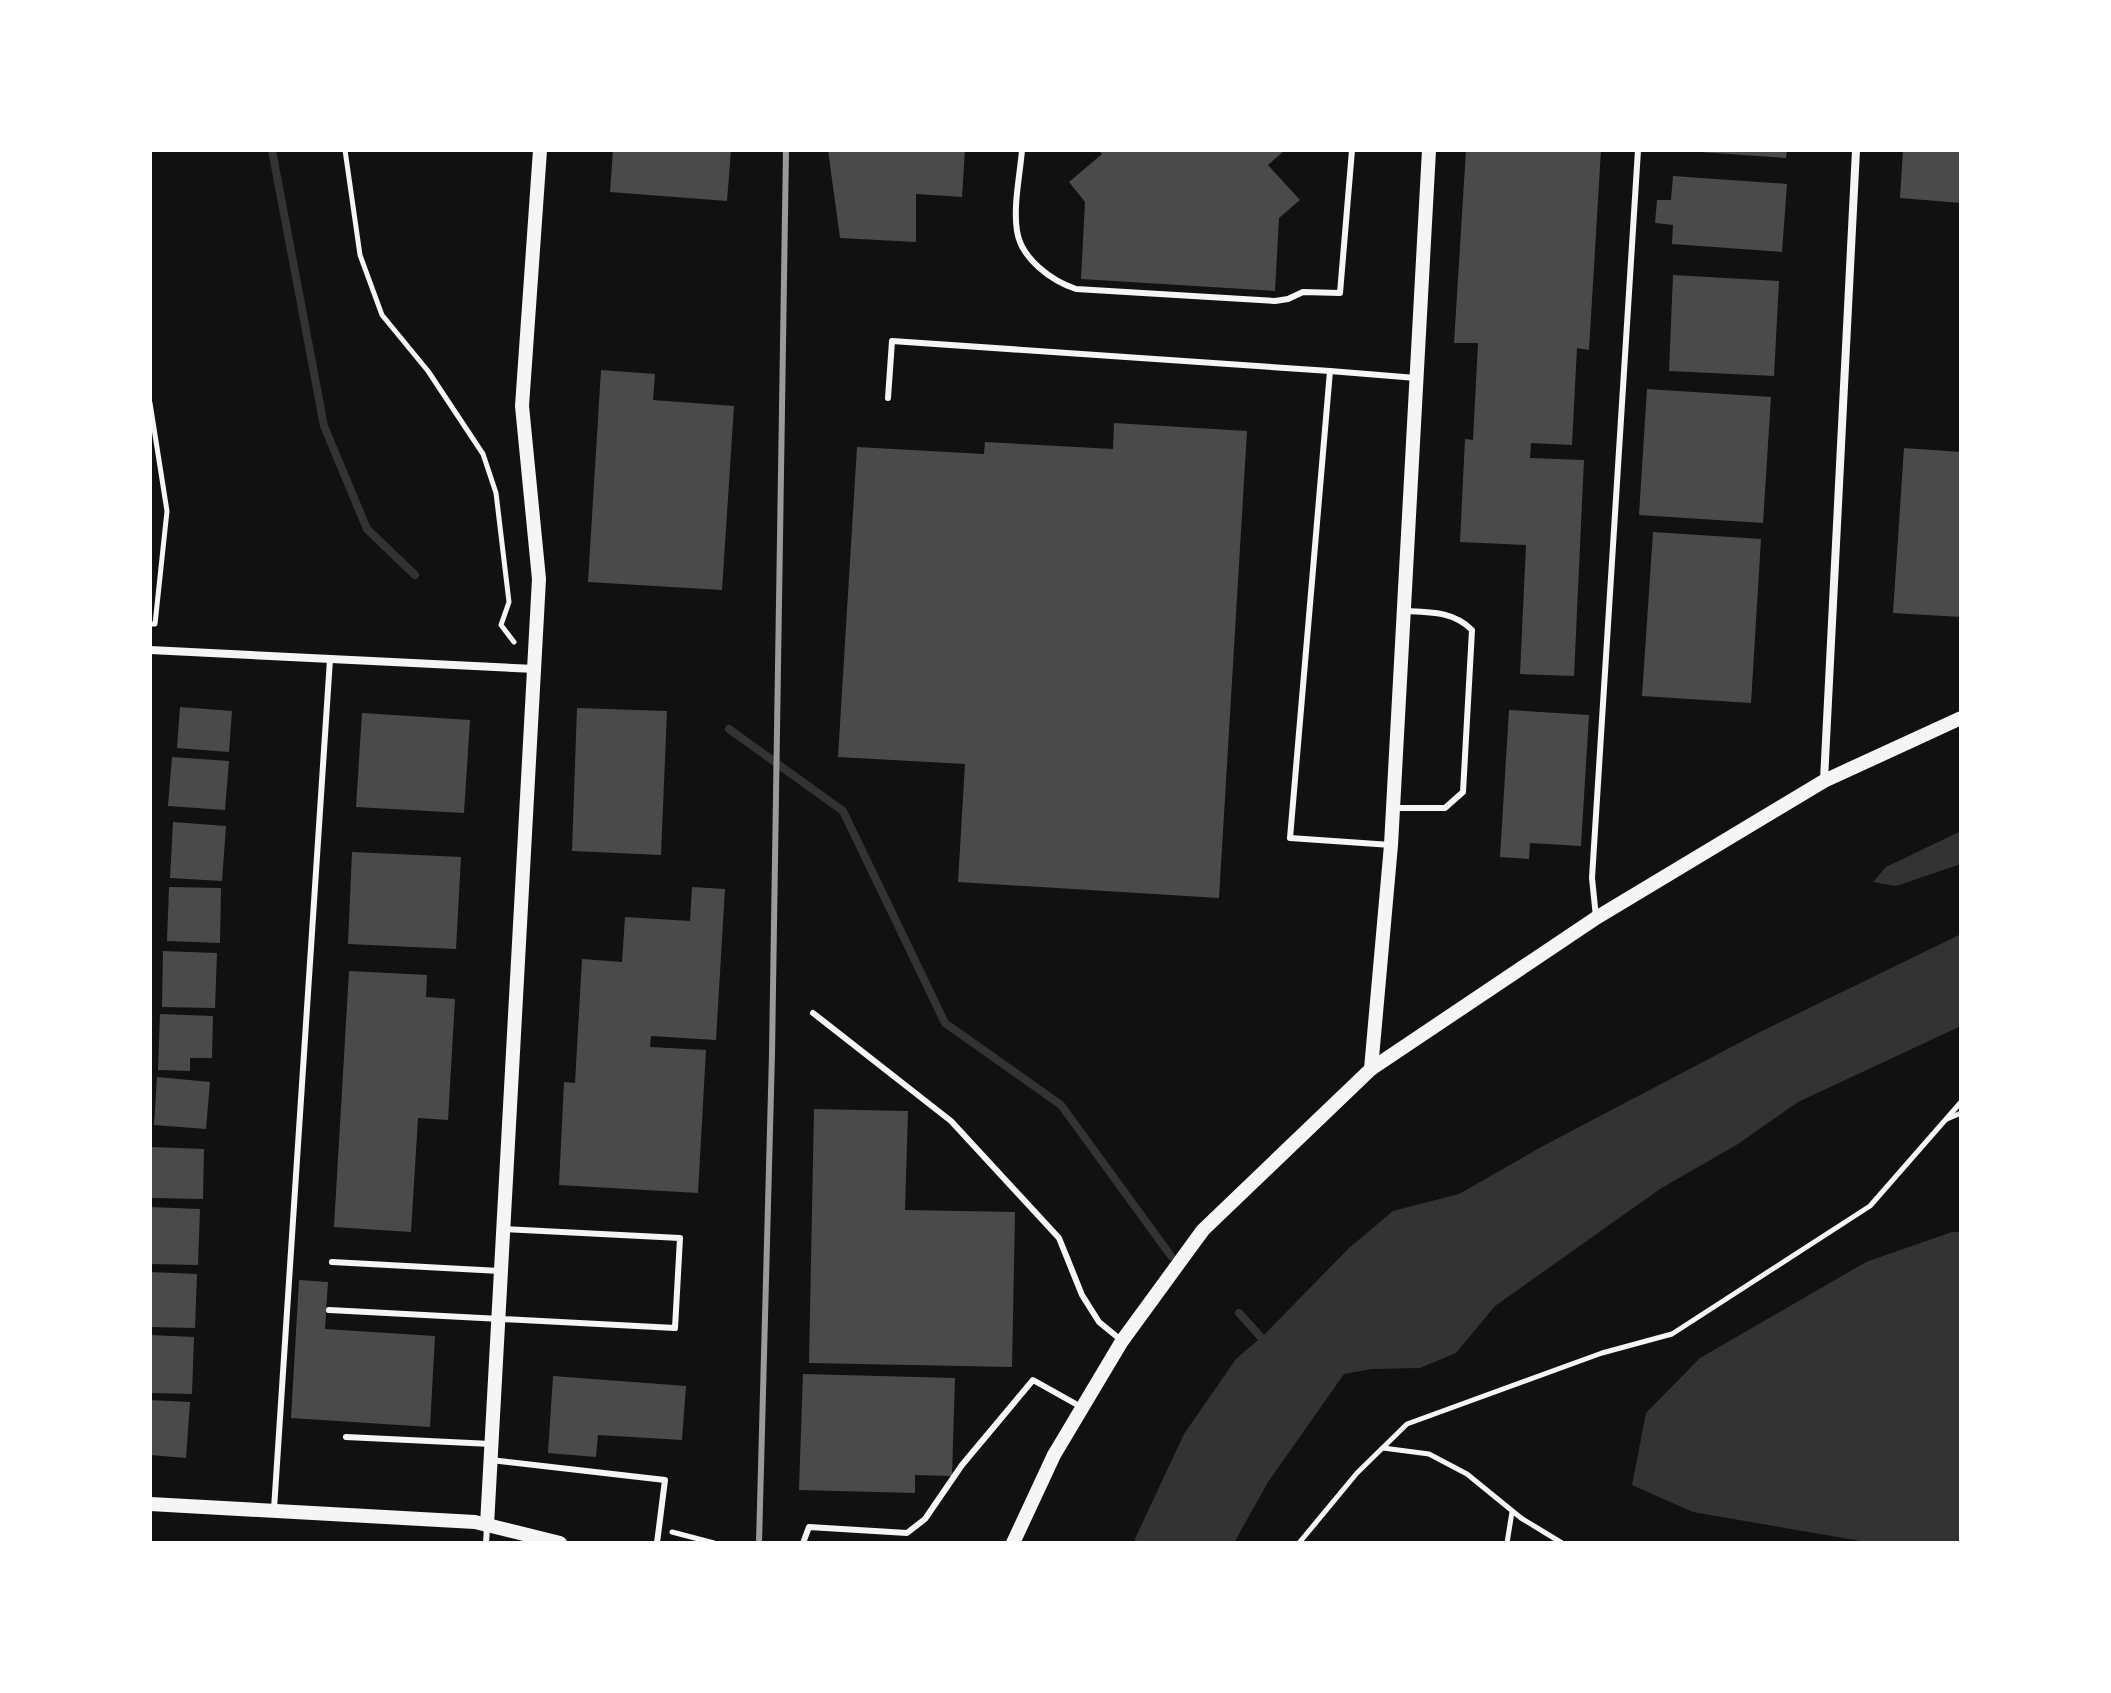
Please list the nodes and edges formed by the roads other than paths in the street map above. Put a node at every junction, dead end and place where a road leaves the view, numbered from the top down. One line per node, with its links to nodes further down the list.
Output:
1 (540, 150): 13 (street)
2 (1022, 150): 3 (lane)
3 (1352, 150)
4 (1429, 150): 8 (street)
5 (1638, 150): 18 (lane)
6 (1856, 150): 15 (street)
7 (1330, 371): 8 (lane); 9 (lane); 17 (lane)
8 (1416, 378): 10 (street)
9 (888, 398)
10 (1404, 611): 16 (street); 16 (lane)
11 (150, 650): 12 (street)
12 (330, 659): 13 (street); 32 (lane)
13 (535, 669): 21 (street)
14 (1961, 718): 15 (street)
15 (1824, 781): 18 (street)
16 (1393, 808): 17 (street)
17 (1391, 845): 20 (street)
18 (1596, 918): 20 (street)
19 (813, 1013): 26 (lane)
20 (1371, 1069): 26 (street)
21 (503, 1229): 23 (street); 25 (lane)
22 (332, 1262): 23 (lane)
23 (500, 1271): 25 (street)
24 (329, 1310): 25 (lane)
25 (498, 1319): 29 (street)
26 (1122, 1341): 27 (street)
27 (1083, 1408): 37 (lane); 38 (street)
28 (346, 1437): 29 (lane)
29 (491, 1444): 30 (street)
30 (491, 1460): 33 (street); 36 (lane)
31 (150, 1504): 32 (street)
32 (274, 1511): 33 (street)
33 (487, 1525): 34 (lane); 35 (street)
34 (486, 1543)
35 (560, 1543)
36 (657, 1543)
37 (803, 1543)
38 (1013, 1543)

